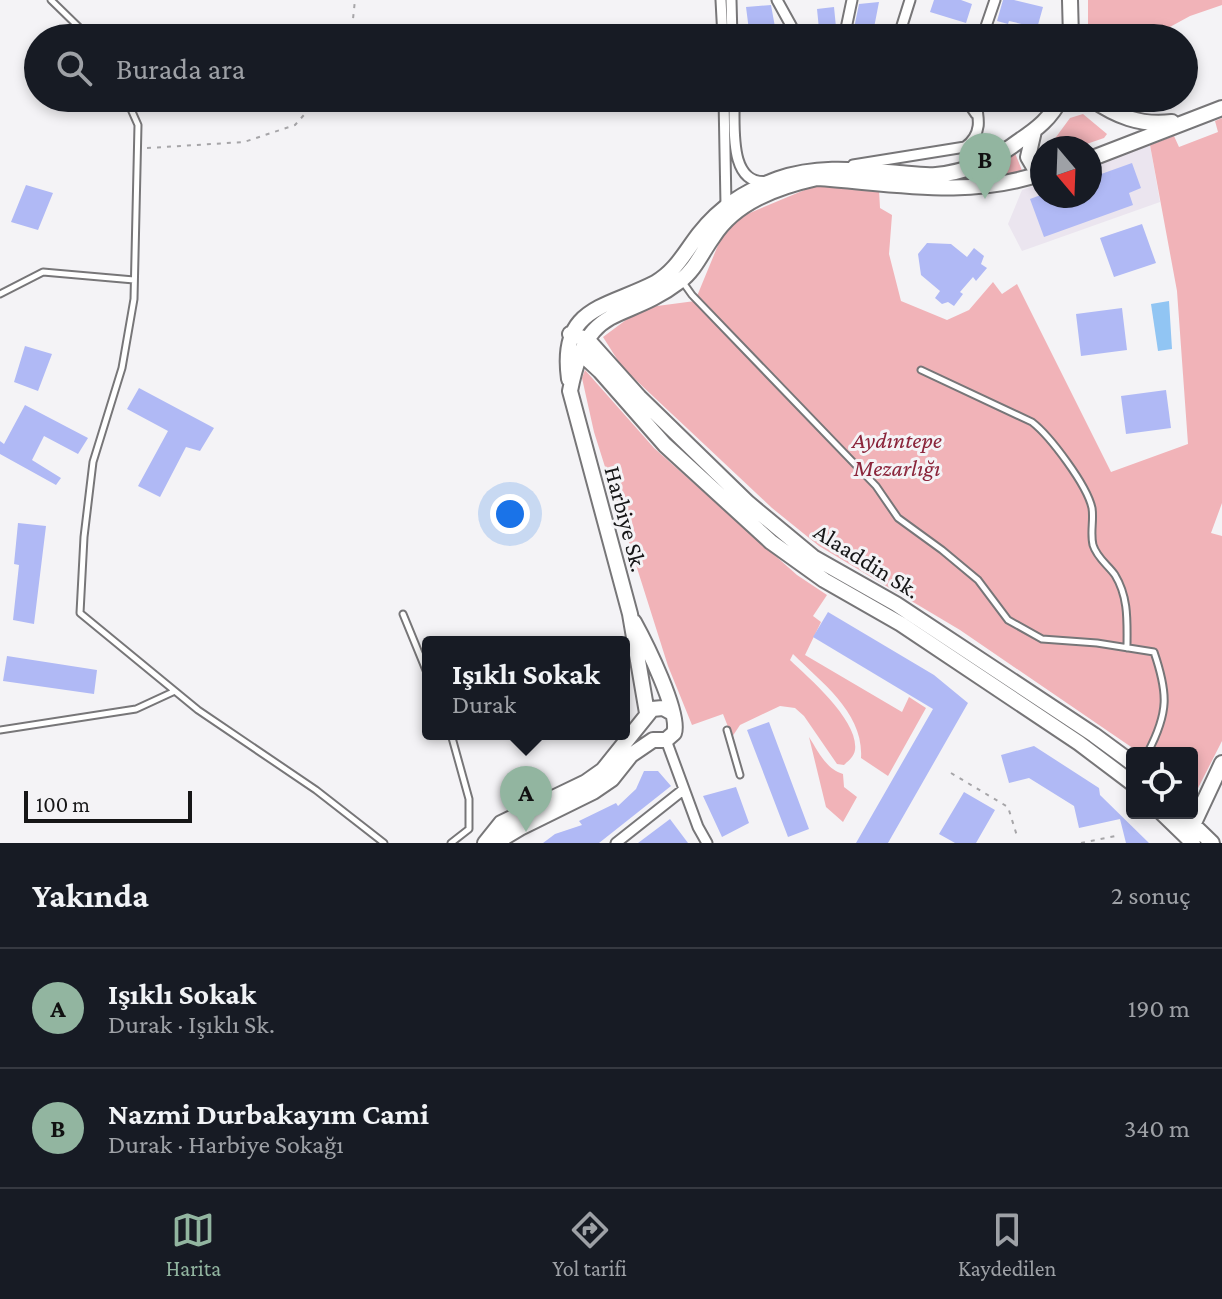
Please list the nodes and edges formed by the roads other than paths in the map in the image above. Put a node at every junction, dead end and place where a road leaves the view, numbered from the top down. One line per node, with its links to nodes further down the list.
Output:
1 (51, 0): 9 (lane)
2 (721, 0): 10 (street)
3 (731, 0): 11 (street)
4 (777, 0): 12 (street)
5 (852, 0): 13 (street)
6 (910, 0): 14 (street)
7 (995, 0): 15 (street)
8 (1070, 0): 16 (street)
9 (76, 24)
10 (722, 24)
11 (732, 24)
12 (790, 24)
13 (847, 24)
14 (904, 24)
15 (987, 24)
16 (1071, 24)
17 (1215, 111): 25 (street); 29 (street)
18 (132, 112): 35 (lane)
19 (724, 112): 34 (street)
20 (734, 112): 33 (street)
21 (975, 112): 26 (street)
22 (978, 112): 26 (street)
23 (1052, 112): 27 (street)
24 (1112, 112): 25 (street)
25 (1115, 114): 29 (street)
26 (980, 120): 31 (street)
27 (1034, 131): 28 (street); 31 (street)
28 (1032, 136)
29 (1117, 149): 30 (street)
30 (1102, 155)
31 (827, 169): 33 (street)
32 (1030, 177): 36 (street)
33 (779, 179): 34 (street)
34 (726, 205): 38 (street)
35 (134, 280): 37 (lane); 50 (lane)
36 (681, 280): 39 (street); 45 (lane)
37 (0, 294)
38 (570, 334): 39 (street); 42 (street)
39 (587, 339): 40 (street, Harbiye Sk.); 47 (street, Alaaddin Sk.)
40 (578, 355): 42 (street, Harbiye Sk.); 49 (street, Alaaddin Sk.)
41 (921, 370): 45 (lane)
42 (570, 391): 44 (street, Harbiye Sk.)
43 (403, 614): 46 (lane)
44 (630, 614): 52 (street); 53 (street, Harbiye Sk.)
45 (1127, 648): 60 (lane)
46 (422, 660)
47 (1000, 673): 48 (street, Alaaddin Sk.); 49 (street)
48 (1015, 682): 51 (street); 61 (street, Alaaddin Sk.)
49 (992, 687): 51 (street, Alaaddin Sk.)
50 (175, 691): 54 (lane); 68 (lane)
51 (1005, 696): 64 (street, Alaaddin Sk.)
52 (672, 713): 53 (street); 59 (street)
53 (645, 718): 56 (street); 59 (street)
54 (0, 730)
55 (727, 730): 63 (lane)
56 (630, 737)
57 (453, 740): 69 (lane)
58 (627, 740): 70 (street)
59 (659, 740): 65 (street); 71 (street)
60 (1151, 747)
61 (1126, 759)
62 (1222, 763): 67 (street)
63 (740, 775)
64 (1126, 778)
65 (683, 790): 72 (street); 73 (street)
66 (1170, 819): 67 (street)
67 (1190, 834): 74 (street)
68 (384, 843)
69 (451, 843)
70 (485, 843)
71 (500, 843)
72 (616, 843)
73 (707, 843)
74 (1212, 843)

